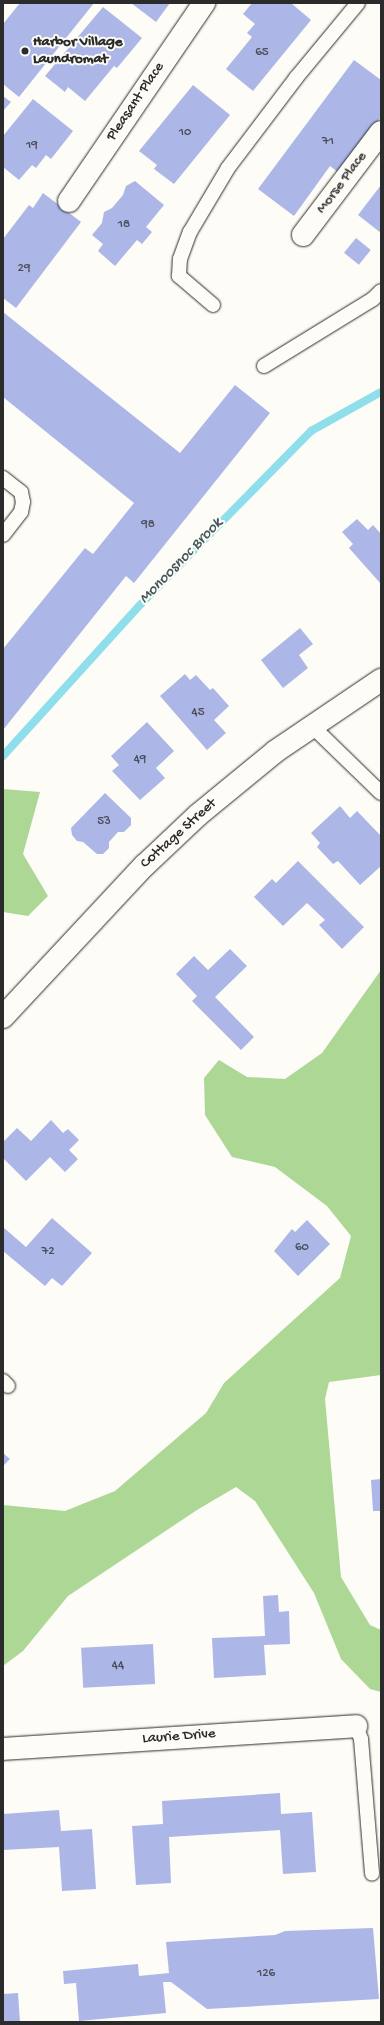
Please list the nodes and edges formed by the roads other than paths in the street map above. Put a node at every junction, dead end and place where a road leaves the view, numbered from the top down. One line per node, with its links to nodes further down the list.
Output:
1 (204, 3): 4 (street, Pleasant Place)
2 (358, 3): 7 (lane)
3 (381, 132): 5 (street, Morse Place)
4 (69, 201)
5 (303, 235)
6 (381, 291): 8 (lane)
7 (213, 305)
8 (264, 366)
9 (3, 478): 10 (lane)
10 (3, 534)
11 (380, 681): 12 (street, Cottage Street)
12 (312, 726): 13 (lane); 14 (street, Cottage Street)
13 (381, 793)
14 (3, 1017)
15 (356, 1726): 16 (street, Laurie Drive); 17 (lane)
16 (3, 1749)
17 (372, 1874)

